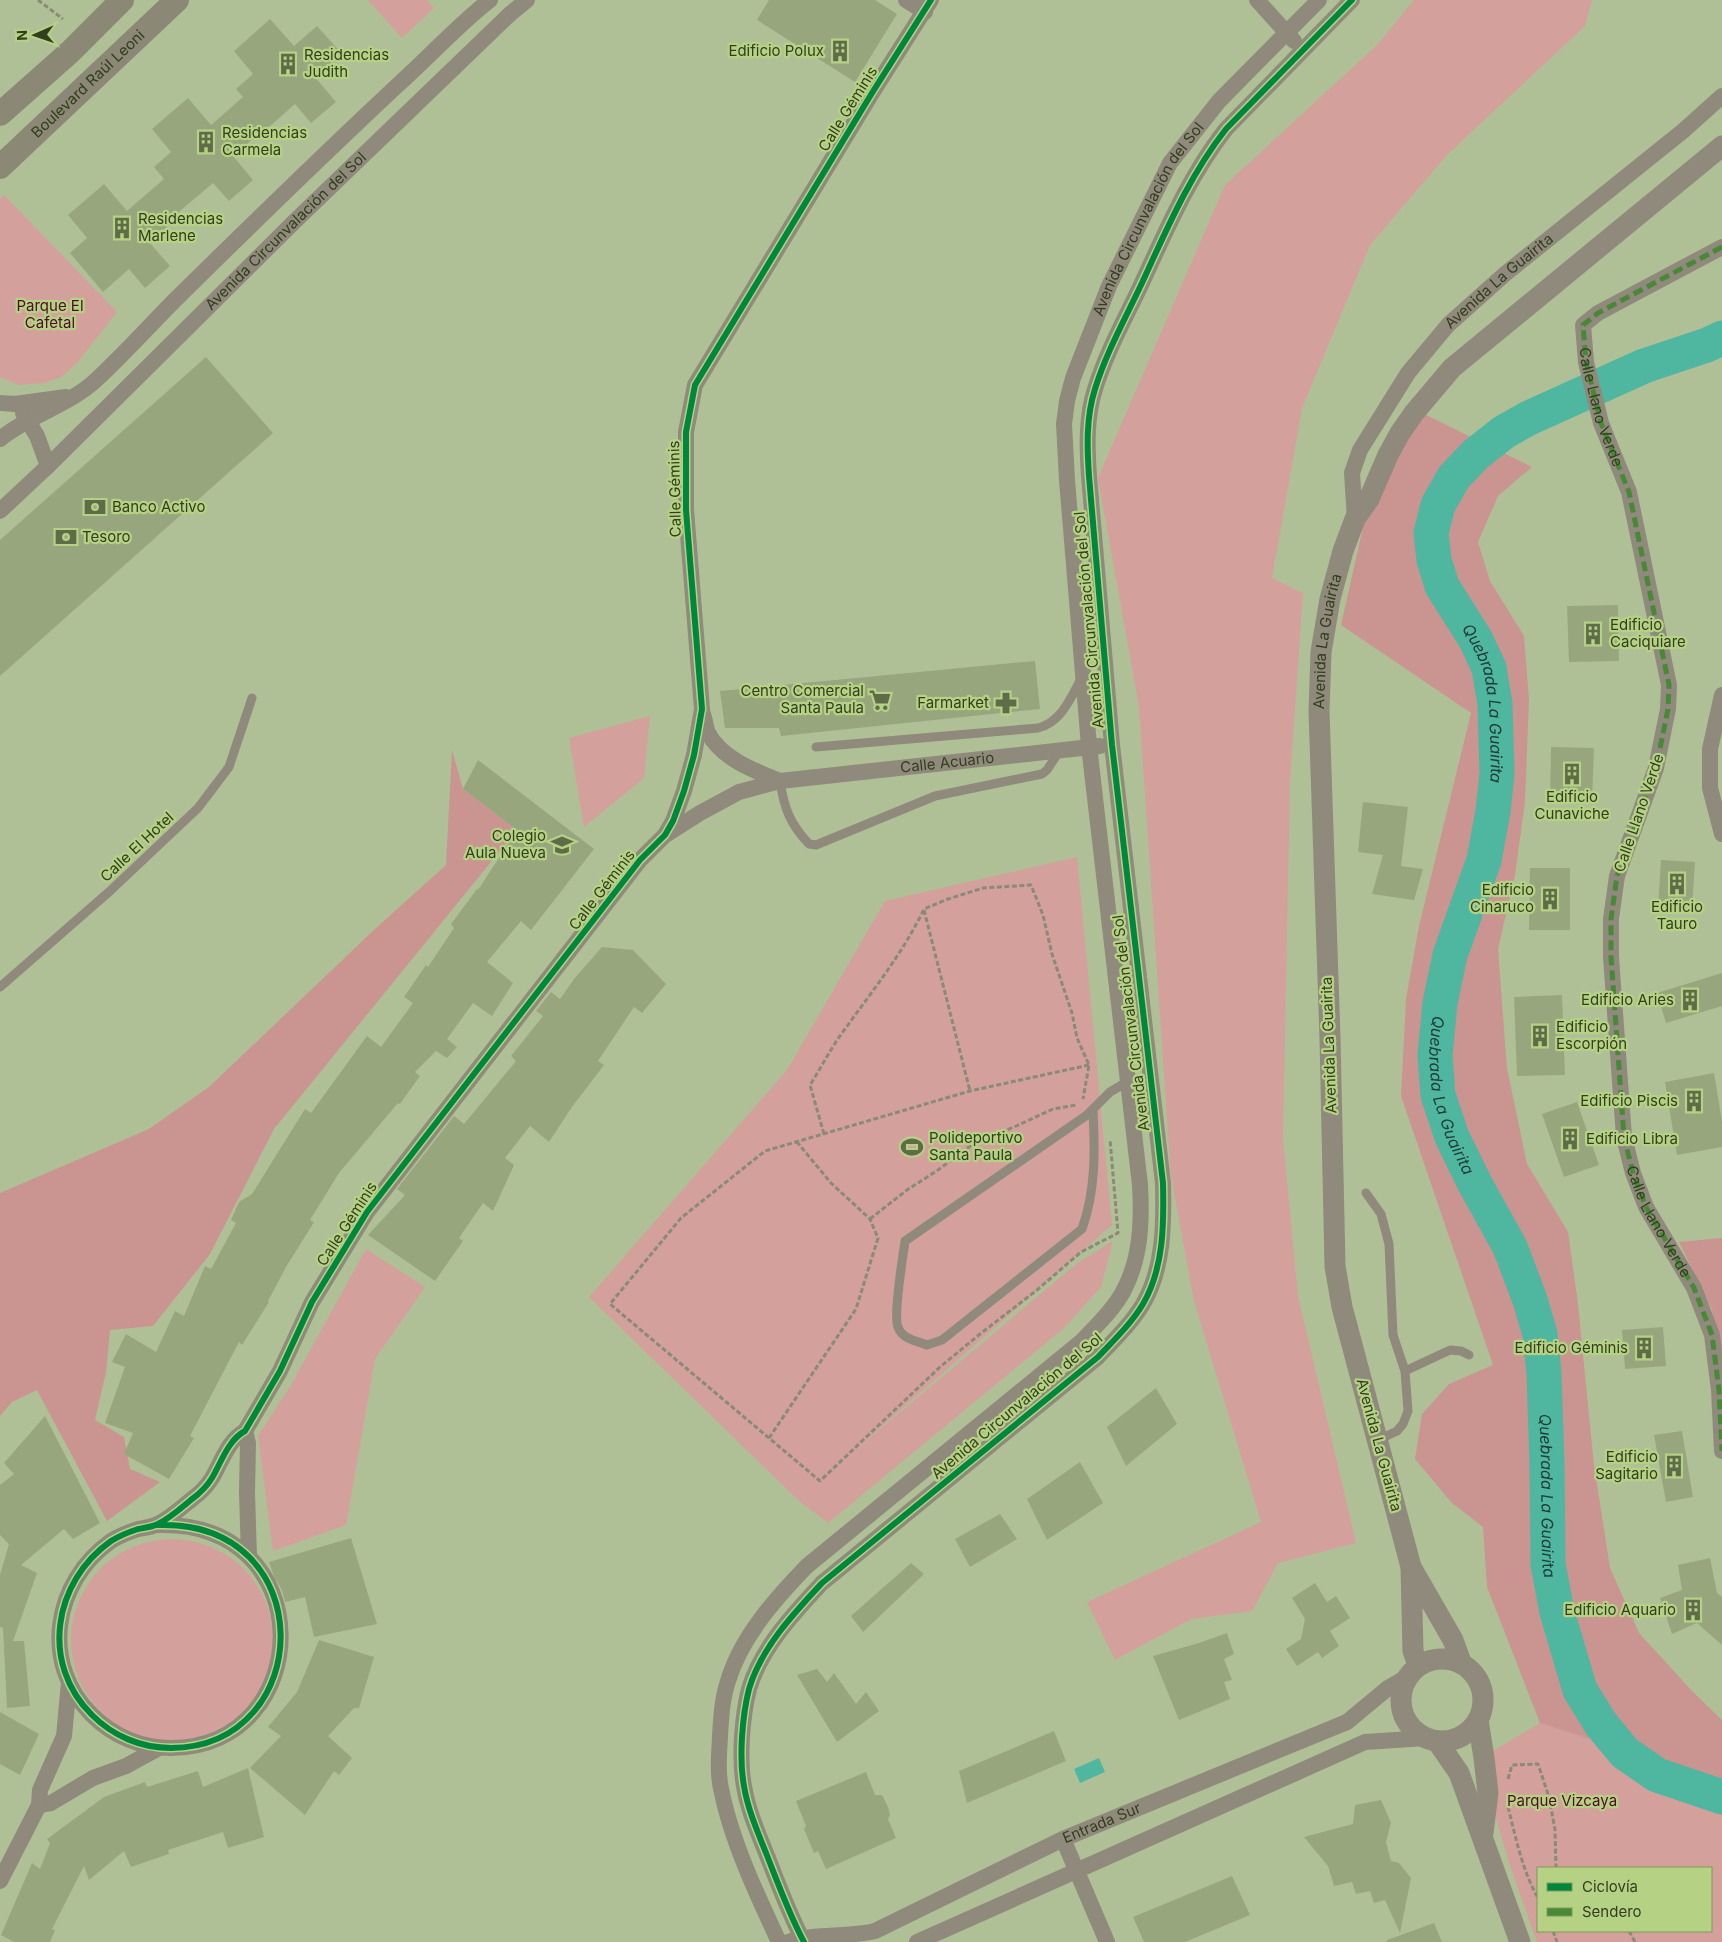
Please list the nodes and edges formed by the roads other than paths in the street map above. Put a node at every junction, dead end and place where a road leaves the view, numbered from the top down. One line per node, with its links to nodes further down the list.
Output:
1 (122, 0): 15 (main road)
2 (177, 0): 17 (main road, Boulevard Raúl Leoni)
3 (490, 0): 12 (street, Avenida Circunvalación del Sol)
4 (527, 0): 14 (street, Avenida Circunvalación del Sol)
5 (906, 0): 9 (street)
6 (1257, 0): 10 (street)
7 (1319, 0): 10 (street, Avenida Circunvalación del Sol)
8 (1352, 0): 11 (street, Avenida Circunvalación del Sol)
9 (928, 6): 29 (street, Calle Géminis)
10 (1286, 33): 11 (street); 26 (street, Avenida Circunvalación del Sol)
11 (1302, 50): 30 (street, Avenida Circunvalación del Sol)
12 (403, 81): 14 (street); 19 (street, Avenida Circunvalación del Sol)
13 (1722, 96): 25 (street, Avenida La Guairita)
14 (419, 101): 23 (street, Avenida Circunvalación del Sol)
15 (0, 114)
16 (1722, 146): 25 (street, Avenida La Guairita)
17 (0, 167)
18 (1722, 247): 47 (street, Calle Llano Verde)
19 (78, 394): 20 (street, Avenida Circunvalación del Sol); 21 (street, Avenida Circunvalación del Sol)
20 (8, 404): 21 (street, Avenida Circunvalación del Sol)
21 (28, 421): 22 (street, Avenida Circunvalación del Sol); 23 (street, Avenida Circunvalación del Sol)
22 (0, 439)
23 (48, 466): 24 (street, Avenida Circunvalación del Sol)
24 (1, 510)
25 (1355, 518): 46 (street, Avenida La Guairita)
26 (1084, 675): 31 (street, Avenida Circunvalación del Sol); 32 (lane)
27 (1722, 695): 35 (street)
28 (252, 698): 37 (lane, Calle El Hotel)
29 (702, 710): 34 (street, Calle Acuario); 36 (street, Calle Géminis)
30 (1112, 745): 31 (street, Calle Acuario); 40 (street, Avenida Circunvalación del Sol)
31 (1089, 746): 33 (street, Calle Acuario); 38 (street, Avenida Circunvalación del Sol)
32 (816, 747)
33 (1061, 749): 34 (street, Calle Acuario); 34 (lane)
34 (780, 780): 36 (street, Calle Acuario)
35 (1722, 834)
36 (665, 835): 45 (street, Calle Géminis)
37 (0, 987)
38 (1127, 1082): 39 (lane); 41 (street, Avenida Circunvalación del Sol)
39 (1093, 1110): 39 (lane)
40 (1162, 1183): 41 (street); 62 (street, Avenida Circunvalación del Sol)
41 (1140, 1185): 63 (street, Avenida Circunvalación del Sol)
42 (1366, 1193): 44 (lane)
43 (1469, 1355): 44 (lane)
44 (1405, 1371): 46 (lane)
45 (245, 1431): 48 (street, Calle Géminis); 49 (street)
46 (1378, 1440): 50 (street, Avenida La Guairita)
47 (1722, 1451)
48 (157, 1525): 49 (street, Calle Géminis); 53 (street, Calle Géminis)
49 (249, 1557): 56 (street, Calle Géminis)
50 (1411, 1567): 51 (street, Avenida La Guairita); 52 (street, Avenida La Guairita)
51 (1460, 1662): 52 (street); 54 (street, Avenida La Guairita)
52 (1412, 1671): 55 (street, Avenida La Guairita); 59 (street, Entrada Sur)
53 (69, 1683): 56 (street, Calle Géminis); 57 (street, Calle Géminis)
54 (1478, 1720): 55 (street); 58 (street, Avenida La Guairita)
55 (1431, 1740): 58 (street, Avenida La Guairita); 60 (street)
56 (159, 1748): 57 (street, Calle Géminis)
57 (39, 1805): 61 (street, Calle Géminis)
58 (1482, 1838): 66 (street, Avenida La Guairita)
59 (1063, 1840): 60 (street); 62 (street, Entrada Sur)
60 (1077, 1872): 64 (street); 65 (street)
61 (0, 1882)
62 (798, 1940)
63 (778, 1942)
64 (917, 1942)
65 (1107, 1942)
66 (1520, 1942)

